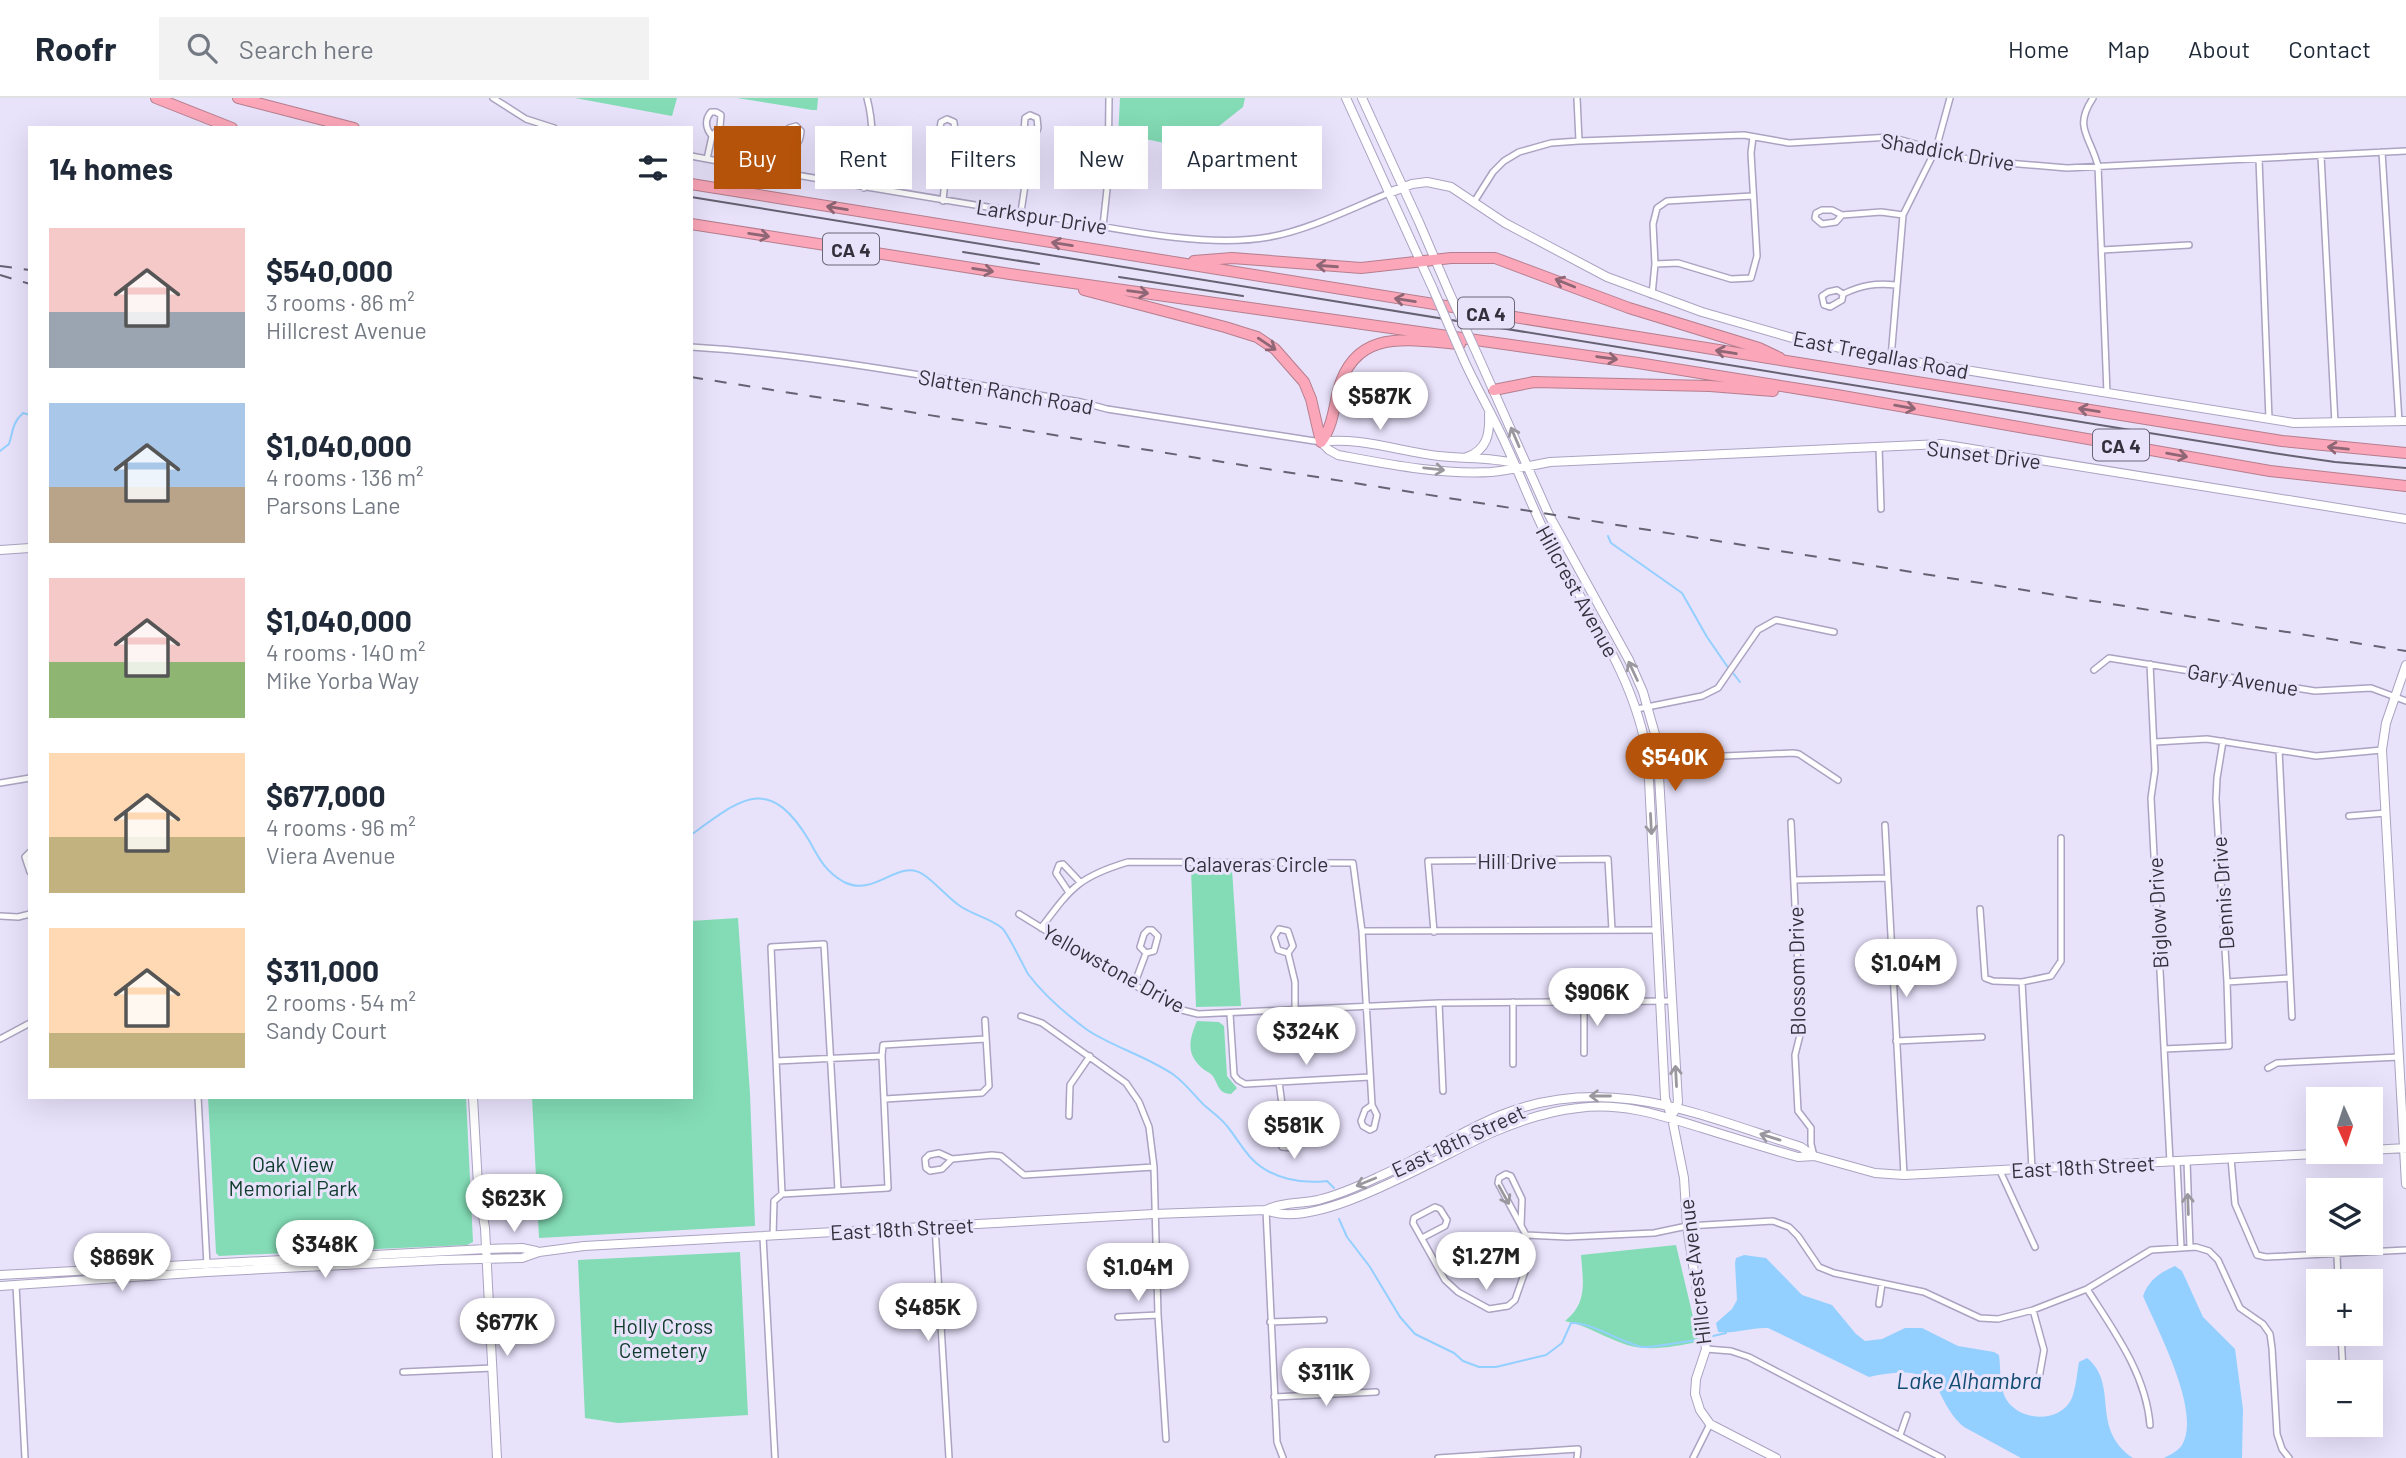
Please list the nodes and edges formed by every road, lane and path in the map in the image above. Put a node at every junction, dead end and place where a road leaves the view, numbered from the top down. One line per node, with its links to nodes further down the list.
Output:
1 (156, 98): 11 (highway)
2 (238, 98): 12 (highway)
3 (493, 98): 13 (street)
4 (867, 98): 14 (street)
5 (1109, 98): 42 (street)
6 (1346, 98): 34 (main road, Hillcrest Avenue)
7 (1362, 98): 30 (main road, Hillcrest Avenue)
8 (1577, 98): 17 (street)
9 (1950, 98): 20 (street)
10 (2094, 98): 28 (street)
11 (227, 126)
12 (346, 126)
13 (548, 126)
14 (872, 126)
15 (712, 136): 25 (street)
16 (1753, 137): 17 (street, Shaddick Drive); 20 (street, Shaddick Drive); 35 (street)
17 (1579, 141): 37 (street, Shaddick Drive)
18 (948, 148): 18 (street)
19 (1031, 149): 19 (street)
20 (1936, 149): 28 (street, Shaddick Drive); 40 (street)
21 (2406, 151): 22 (street, Shaddick Drive)
22 (2382, 152): 24 (street, Shaddick Drive); 62 (street)
23 (693, 156): 25 (street, Larkspur Drive)
24 (2321, 156): 26 (street, Shaddick Drive); 63 (street)
25 (707, 159): 27 (street, Larkspur Drive)
26 (2259, 159): 28 (street, Shaddick Drive); 61 (street)
27 (714, 160)
28 (2098, 166): 44 (street)
29 (693, 184): 47 (highway, CA 4, one-way to 29)
30 (1403, 188): 34 (main road, East Tregallas Road); 37 (main road, East Tregallas Road); 45 (main road, Hillcrest Avenue)
31 (870, 189): 36 (street, Larkspur Drive)
32 (944, 189): 36 (street)
33 (1025, 189): 38 (street)
34 (1389, 193): 42 (street, Larkspur Drive); 46 (main road, Hillcrest Avenue)
35 (1752, 196): 48 (street); 48 (street)
36 (943, 201): 38 (street, Larkspur Drive)
37 (1474, 202): 52 (main road, East Tregallas Road)
38 (1021, 212): 42 (street, Larkspur Drive)
39 (1842, 215): 40 (street)
40 (1903, 215): 50 (street)
41 (693, 224): 49 (highway, CA 4, one-way to 49)
42 (1103, 226)
43 (2189, 245): 44 (street)
44 (2102, 250): 58 (street)
45 (1436, 260): 46 (highway); 56 (highway, one-way to 45); 57 (main road, Hillcrest Avenue, bridge)
46 (1419, 261): 47 (highway, one-way to 47); 60 (main road, Hillcrest Avenue, bridge)
47 (1177, 262): 56 (highway, CA 4, one-way to 47)
48 (1655, 264): 52 (street)
49 (1046, 279): 54 (highway, CA 4, one-way to 54); 64 (highway, one-way to 64)
50 (1896, 285): 51 (street); 55 (street)
51 (1843, 294)
52 (1652, 295): 55 (main road, East Tregallas Road)
53 (693, 347): 64 (street, Slatten Ranch Road)
54 (1540, 349): 59 (highway, CA 4, one-way to 59); 64 (highway)
55 (1891, 358): 58 (main road, East Tregallas Road)
56 (1794, 363): 66 (highway, CA 4, one-way to 56)
57 (1494, 390): 59 (highway); 69 (main road, Hillcrest Avenue, one-way to 57)
58 (2107, 393): 61 (main road, East Tregallas Road)
59 (1837, 395): 70 (highway, CA 4, one-way to 70)
60 (1488, 411): 67 (main road); 68 (main road, Hillcrest Avenue)
61 (2269, 419): 63 (main road, East Tregallas Road)
62 (2402, 421): 63 (main road, East Tregallas Road)
63 (2335, 423)
64 (1321, 442): 67 (main road, Slatten Ranch Road); 68 (main road, Slatten Ranch Road, one-way to 68)
65 (1879, 447): 69 (main road, Sunset Drive); 71 (street); 72 (main road, Sunset Drive)
66 (2406, 453)
67 (1464, 458): 68 (main road, Slatten Ranch Road)
68 (1515, 465): 69 (main road, Sunset Drive); 82 (main road, Hillcrest Avenue)
69 (1527, 466): 81 (main road, Hillcrest Avenue, one-way to 69)
70 (2406, 486)
71 (1881, 509)
72 (2406, 519)
73 (28, 548): 74 (main road)
74 (0, 550)
75 (1834, 632): 81 (street)
76 (2150, 664): 78 (street, Gary Avenue); 79 (street, Gary Avenue); 84 (street, Biglow Drive)
77 (2406, 665): 79 (main road)
78 (2094, 670)
79 (2395, 696): 80 (street, Gary Avenue); 86 (main road)
80 (2406, 701)
81 (1647, 707): 82 (street); 87 (main road, Hillcrest Avenue)
82 (1637, 709): 88 (main road, Hillcrest Avenue)
83 (2223, 741): 84 (street); 85 (street); 114 (street, Dennis Drive)
84 (2155, 742): 132 (street, Biglow Drive)
85 (2279, 750): 86 (street); 112 (street)
86 (2382, 750): 92 (main road)
87 (1658, 759): 88 (street); 90 (street); 116 (main road, Hillcrest Avenue)
88 (1648, 760): 107 (main road, Hillcrest Avenue, one-way to 107)
89 (28, 778): 91 (street)
90 (1838, 780)
91 (0, 783)
92 (2386, 813): 93 (street); 136 (main road)
93 (2349, 816)
94 (1791, 822): 98 (street, Blossom Drive)
95 (1885, 825): 97 (street)
96 (2061, 838): 113 (street)
97 (1888, 878): 98 (street); 131 (street)
98 (1795, 880): 155 (street, Blossom Drive)
99 (1080, 882): 100 (street, Calaveras Circle); 100 (street); 108 (street, Calaveras Circle)
100 (1068, 891): 105 (street, Calaveras Circle)
101 (1980, 909): 113 (street)
102 (28, 914): 104 (street)
103 (1019, 914): 105 (street, Yellowstone Drive)
104 (0, 916)
105 (1041, 928): 115 (street, Yellowstone Drive)
106 (1612, 930): 107 (street); 109 (street); 109 (street, Hill Drive)
107 (1657, 930): 118 (main road, Hillcrest Avenue)
108 (1362, 932): 109 (street); 121 (street, Calaveras Circle)
109 (1434, 932)
110 (1146, 953): 115 (street)
111 (1288, 953): 111 (street); 122 (street)
112 (2290, 978): 114 (street); 125 (street)
113 (2022, 982): 161 (street)
114 (2227, 982): 132 (street, Dennis Drive)
115 (1134, 985): 123 (street, Yellowstone Drive)
116 (1672, 1001): 118 (street, Yellowstone Drive); 148 (main road, Hillcrest Avenue, one-way to 116)
117 (1513, 1002): 119 (street, Yellowstone Drive); 120 (street, Yellowstone Drive); 139 (street)
118 (1660, 1002): 120 (street, Yellowstone Drive); 148 (main road, Hillcrest Avenue)
119 (1439, 1003): 121 (street, Yellowstone Drive); 143 (street)
120 (1584, 1003): 133 (street)
121 (1366, 1007): 122 (street, Yellowstone Drive); 141 (street, Calaveras Circle)
122 (1295, 1010): 123 (street, Yellowstone Drive)
123 (1230, 1014): 142 (street)
124 (1021, 1016): 135 (street)
125 (2292, 1017)
126 (985, 1020): 129 (street)
127 (28, 1024): 130 (street)
128 (1982, 1037): 131 (street)
129 (986, 1038): 134 (street); 146 (street)
130 (0, 1039)
131 (1896, 1041): 163 (street)
132 (2164, 1049): 159 (street, Biglow Drive)
133 (1584, 1053)
134 (882, 1056): 137 (street); 146 (street)
135 (1090, 1056): 149 (street); 160 (street)
136 (2399, 1057): 140 (street); 152 (main road)
137 (830, 1059): 138 (street); 138 (street); 165 (street)
138 (776, 1061): 166 (street)
139 (1513, 1064)
140 (2268, 1068)
141 (1370, 1077): 142 (street); 147 (street, Calaveras Circle)
142 (1279, 1082): 151 (street)
143 (1443, 1091)
144 (198, 1099): 182 (street)
145 (474, 1099): 180 (main road)
146 (885, 1099): 165 (street)
147 (1372, 1105)
148 (1672, 1107): 150 (main road, Hillcrest Avenue); 155 (main road, East 18th Street, one-way to 148); 167 (main road, East 18th Street, one-way to 167)
149 (1069, 1116)
150 (1672, 1118): 155 (main road, East 18th Street); 167 (main road, East 18th Street); 171 (main road, Hillcrest Avenue)
151 (1285, 1127)
152 (2405, 1148): 153 (main road); 164 (main road)
153 (2384, 1149)
154 (2306, 1154): 156 (main road, East 18th Street)
155 (1814, 1156): 163 (main road, East 18th Street)
156 (2231, 1158): 158 (main road, East 18th Street); 181 (street)
157 (952, 1159): 157 (street); 160 (street)
158 (2187, 1161): 159 (main road, East 18th Street); 177 (street, one-way to 158)
159 (2174, 1162): 161 (main road, East 18th Street); 177 (street, Biglow Drive)
160 (1154, 1167): 168 (street)
161 (2032, 1169): 162 (main road, East 18th Street)
162 (2000, 1171): 163 (main road, East 18th Street); 176 (street)
163 (1904, 1175)
164 (2406, 1184)
165 (838, 1190): 166 (street)
166 (782, 1194): 173 (street)
167 (1266, 1210): 168 (main road, East 18th Street); 194 (street)
168 (1154, 1214): 169 (main road, East 18th Street); 191 (street)
169 (935, 1226): 173 (main road, East 18th Street); 210 (street)
170 (1521, 1226): 170 (street, one-way to 170); 172 (street)
171 (1687, 1226): 172 (street); 185 (street); 195 (main road, Hillcrest Avenue)
172 (1526, 1235): 175 (street)
173 (773, 1236): 174 (main road, East 18th Street)
174 (763, 1237): 180 (main road, East 18th Street); 209 (street)
175 (1422, 1238): 175 (street)
176 (2035, 1247)
177 (2185, 1247): 188 (street); 216 (street)
178 (2406, 1251): 179 (street)
179 (2383, 1252)
180 (486, 1254): 182 (main road, East 18th Street); 196 (main road)
181 (2306, 1254)
182 (207, 1268): 184 (main road, East 18th Street); 187 (main road, East 18th Street)
183 (0, 1275): 184 (main road, East 18th Street)
184 (16, 1275): 187 (street)
185 (1882, 1284): 189 (street); 190 (street)
186 (0, 1286): 187 (main road, East 18th Street)
187 (16, 1286): 207 (street)
188 (2087, 1289): 190 (street); 203 (street)
189 (1880, 1304)
190 (2033, 1310): 198 (street)
191 (1158, 1315): 192 (street); 205 (street)
192 (1118, 1317)
193 (1324, 1320): 194 (street)
194 (1270, 1322): 200 (street)
195 (1706, 1349): 202 (main road, Hillcrest Avenue); 204 (street)
196 (493, 1368): 197 (street); 208 (main road)
197 (403, 1373)
198 (2039, 1378)
199 (1376, 1392): 200 (street)
200 (1274, 1397): 211 (street)
201 (1907, 1415): 204 (street)
202 (1710, 1424): 206 (main road); 214 (street)
203 (2150, 1425)
204 (1900, 1435): 215 (street)
205 (1166, 1439)
206 (1770, 1456)
207 (24, 1458)
208 (497, 1458)
209 (775, 1458)
210 (949, 1458)
211 (1283, 1458)
212 (1438, 1458): 213 (street)
213 (1577, 1458)
214 (1693, 1458)
215 (1942, 1458)
216 (2289, 1458)

